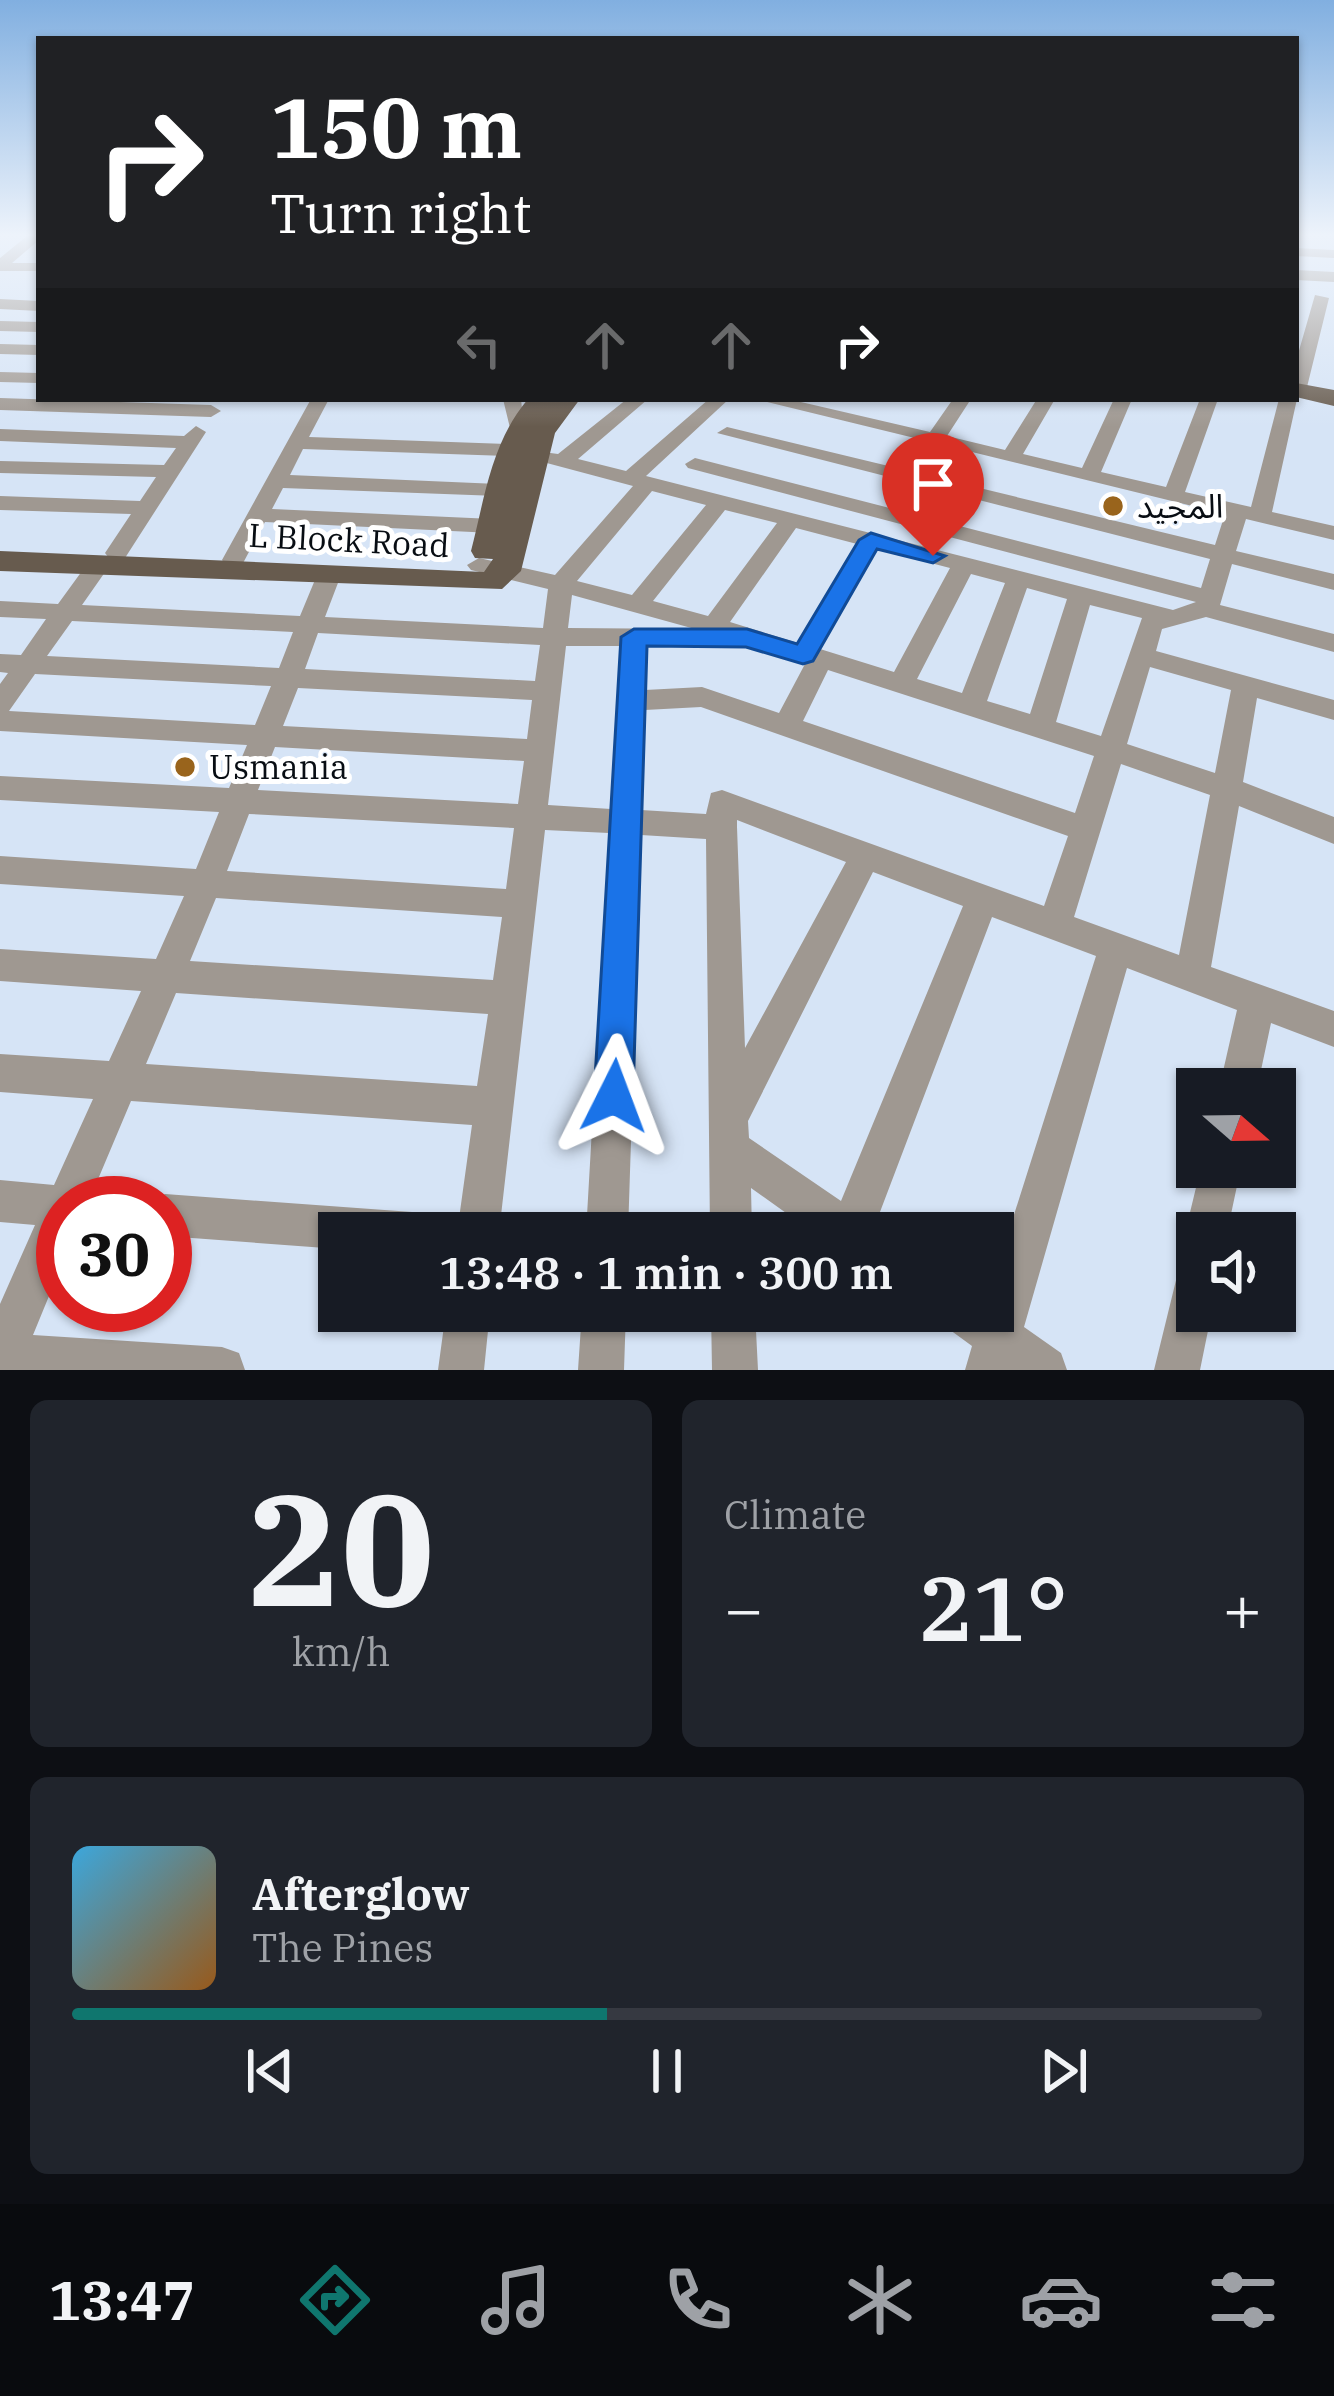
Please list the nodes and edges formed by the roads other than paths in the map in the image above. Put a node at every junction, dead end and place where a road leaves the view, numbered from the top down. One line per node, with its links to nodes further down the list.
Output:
1 (1327, 300): 10 (street)
2 (0, 304): 3 (street)
3 (36, 306)
4 (0, 326): 5 (street)
5 (36, 327)
6 (0, 349): 7 (street)
7 (36, 350)
8 (0, 377): 9 (street)
9 (36, 379)
10 (1299, 380)
11 (36, 381): 27 (street)
12 (1299, 395): 13 (main road)
13 (1334, 401)
14 (318, 402): 36 (street)
15 (540, 402): 33 (main road, L Block Road)
16 (565, 402): 33 (main road, L Block Road)
17 (630, 402): 33 (street)
18 (717, 402): 43 (street)
19 (760, 402): 31 (street)
20 (797, 402): 30 (street)
21 (882, 402): 30 (street)
22 (960, 402): 34 (street)
23 (1044, 402): 37 (street)
24 (1122, 402): 41 (street)
25 (1208, 402): 45 (street)
26 (1291, 402): 49 (street)
27 (8, 404): 28 (street); 29 (street)
28 (215, 405): 35 (street)
29 (0, 422)
30 (864, 423): 34 (street)
31 (727, 433): 38 (street); 56 (street)
32 (0, 435): 35 (street)
33 (527, 437): 36 (street); 43 (street); 44 (main road, L Block Road); 61 (main road, L Block Road)
34 (934, 440): 37 (street)
35 (190, 442): 40 (street)
36 (297, 443): 42 (street)
37 (1011, 458): 41 (street)
38 (695, 464): 43 (street); 67 (street)
39 (0, 467): 40 (street)
40 (171, 471): 48 (street)
41 (1089, 476): 45 (street)
42 (276, 481): 44 (street); 50 (street)
43 (649, 483): 46 (street); 65 (street)
44 (498, 490): 52 (main road, L Block Road)
45 (1173, 496): 49 (street)
46 (720, 501): 51 (street); 71 (street)
47 (0, 503): 48 (street)
48 (147, 508): 57 (street)
49 (1248, 513): 53 (street); 56 (street)
50 (258, 515): 52 (street); 58 (street)
51 (791, 520): 54 (street); 73 (street)
52 (493, 526): 61 (main road, L Block Road)
53 (1334, 533)
54 (871, 540): 60 (street); 78 (street)
55 (0, 549): 57 (main road, L Block Road)
56 (1223, 554): 64 (street); 67 (street)
57 (107, 559): 58 (main road, L Block Road); 59 (main road, L Block Road); 62 (main road, L Block Road); 69 (street)
58 (234, 560): 61 (main road, L Block Road)
59 (0, 561)
60 (964, 564): 63 (street); 81 (street)
61 (492, 568): 62 (main road, L Block Road); 65 (street)
62 (329, 575): 72 (street)
63 (1019, 578): 66 (street); 86 (street)
64 (1334, 582)
65 (561, 584): 71 (street); 74 (street)
66 (1081, 594): 70 (street); 90 (street)
67 (1208, 603): 70 (street); 76 (street)
68 (0, 609): 69 (street)
69 (64, 612): 72 (street); 79 (street)
70 (1173, 618): 77 (street)
71 (635, 621): 73 (street); 74 (street); 75 (street); 84 (street)
72 (308, 625): 74 (street); 80 (street)
73 (713, 628): 75 (street)
74 (554, 637): 83 (street)
75 (747, 638): 78 (street)
76 (1334, 643)
77 (1143, 656): 82 (street); 92 (street)
78 (812, 657): 81 (street); 89 (street)
79 (14, 664): 80 (street); 85 (street)
80 (286, 680): 83 (street); 91 (street)
81 (901, 684): 86 (street)
82 (1246, 685): 87 (street); 94 (street)
83 (546, 691): 93 (street)
84 (632, 701): 89 (street); 98 (street)
85 (0, 704)
86 (971, 706): 90 (street)
87 (1334, 710)
88 (0, 721): 91 (street)
89 (786, 726): 100 (street)
90 (1040, 728): 92 (street)
91 (264, 737): 93 (street); 96 (street)
92 (1109, 750): 94 (street); 100 (street)
93 (538, 751): 97 (street)
94 (1227, 787): 101 (street); 111 (street)
95 (0, 788): 96 (street)
96 (238, 803): 97 (street); 104 (street)
97 (530, 817): 98 (street); 106 (street)
98 (627, 822): 99 (street); 124 (street)
99 (721, 827): 102 (street); 119 (street)
100 (1085, 829): 107 (street)
101 (1334, 831)
102 (866, 855): 105 (street); 119 (street)
103 (0, 869): 104 (street)
104 (206, 884): 106 (street); 110 (street)
105 (982, 898): 107 (street); 127 (street)
106 (518, 904): 112 (street)
107 (1055, 924): 108 (street)
108 (1116, 947): 111 (street); 135 (street)
109 (0, 965): 110 (street)
110 (166, 976): 112 (street); 117 (street)
111 (1192, 976): 113 (street)
112 (506, 998): 118 (street)
113 (1257, 1000): 114 (street); 115 (street)
114 (1334, 1029)
115 (1242, 1068)
116 (0, 1073): 117 (street)
117 (119, 1082): 118 (street); 120 (street)
118 (493, 1107): 123 (street)
119 (729, 1133): 125 (street); 126 (street)
120 (78, 1176)
121 (0, 1202): 122 (street)
122 (36, 1205)
123 (480, 1212)
124 (609, 1212)
125 (731, 1212)
126 (826, 1212)
127 (858, 1212)
128 (192, 1216): 129 (street)
129 (318, 1226)
130 (36, 1272): 136 (street)
131 (466, 1332): 138 (street)
132 (603, 1332): 139 (street)
133 (734, 1332): 140 (street)
134 (1185, 1332): 142 (street)
135 (983, 1339): 141 (street)
136 (0, 1356): 137 (street)
137 (222, 1370)
138 (461, 1370)
139 (601, 1370)
140 (735, 1370)
141 (1045, 1370)
142 (1177, 1370)

